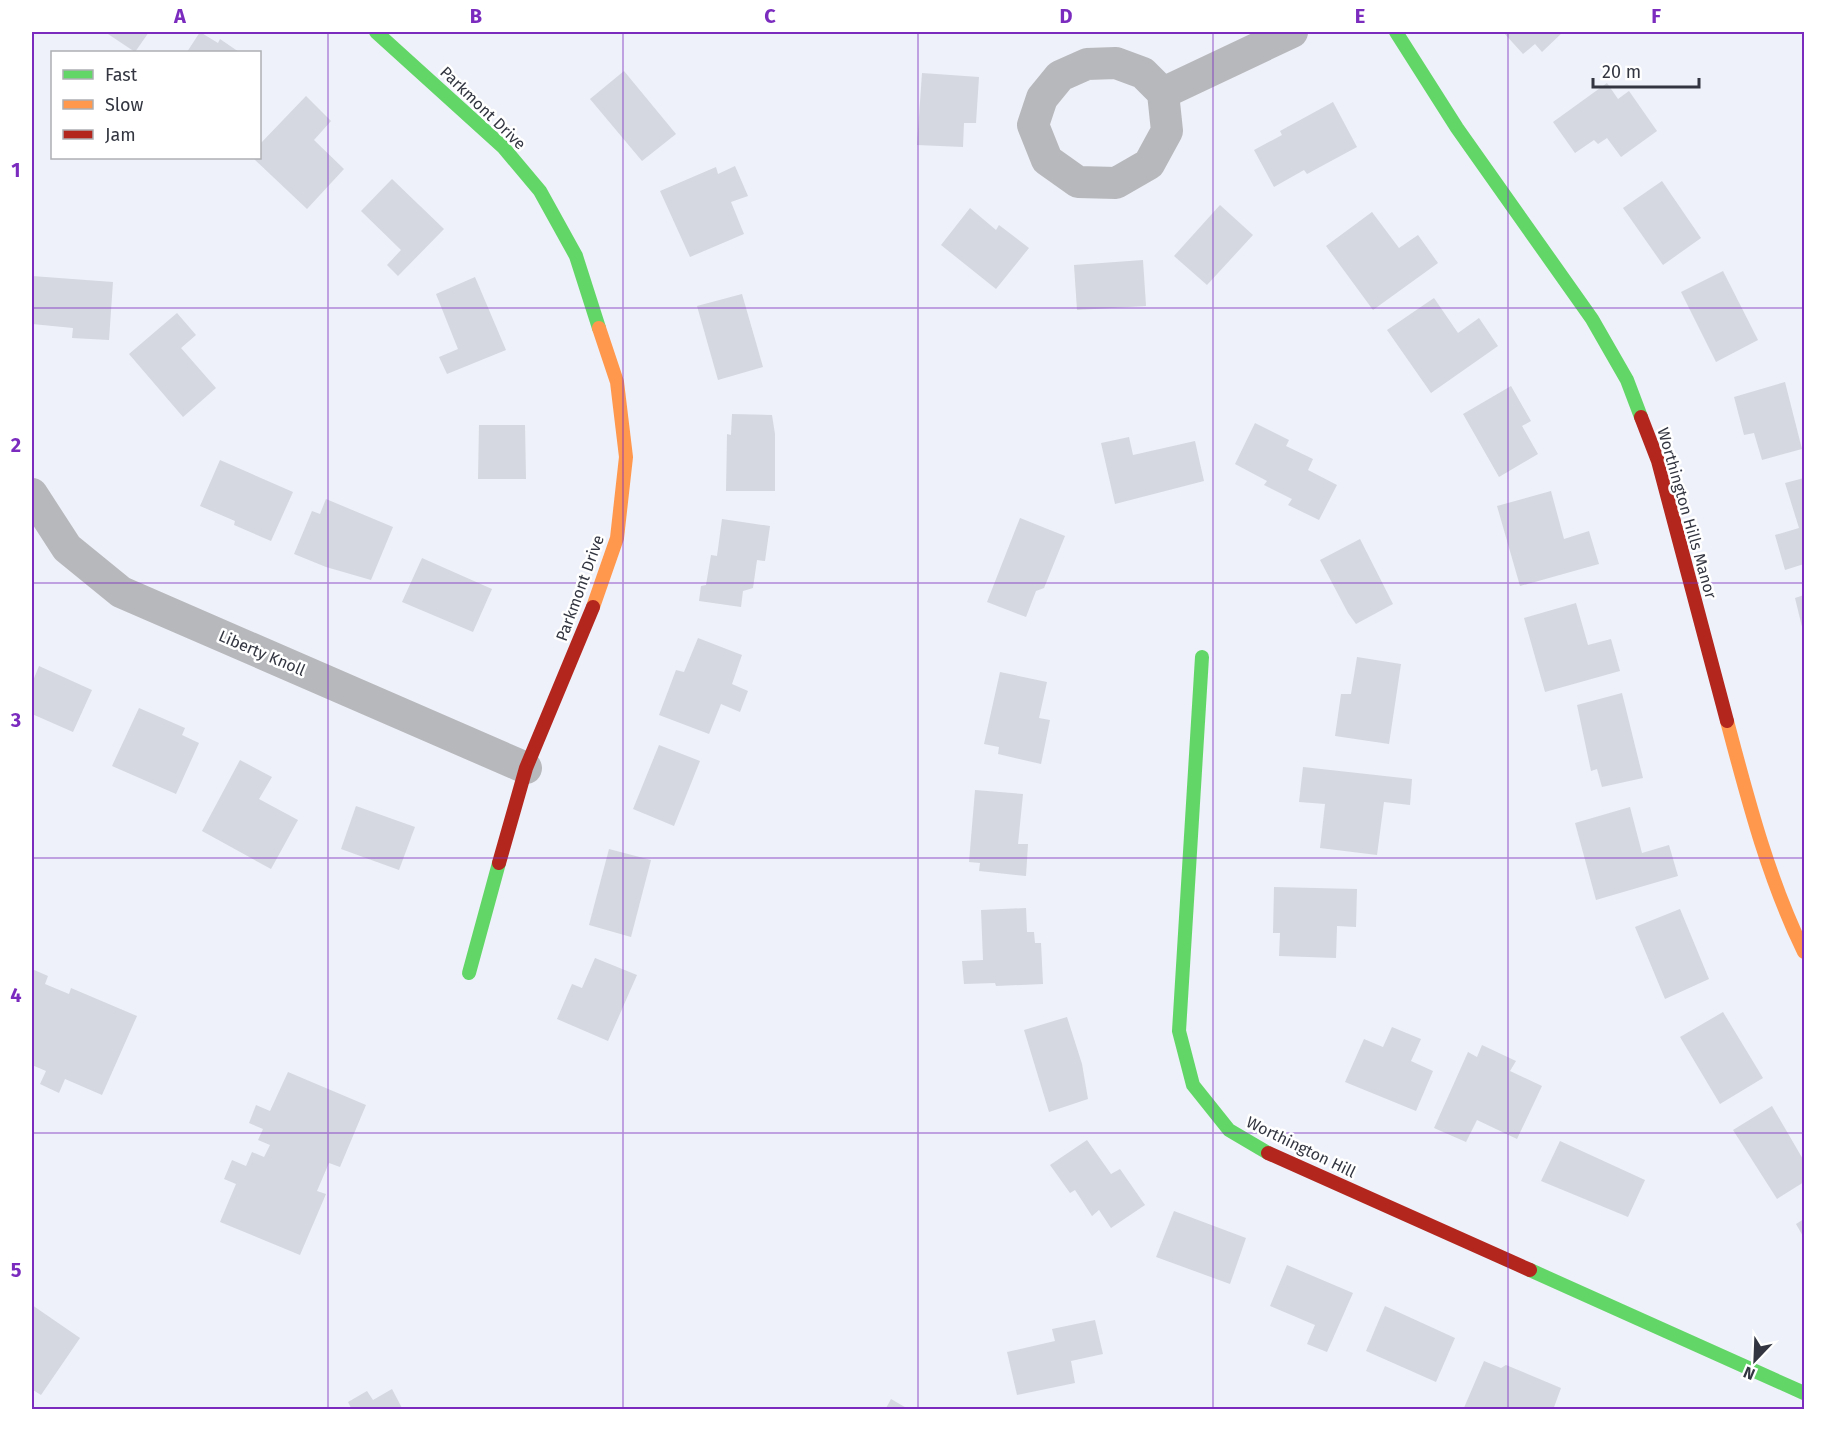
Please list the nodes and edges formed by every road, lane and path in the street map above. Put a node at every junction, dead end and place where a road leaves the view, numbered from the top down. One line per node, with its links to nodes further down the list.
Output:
1 (376, 32): 7 (street, Parkmont Drive)
2 (1292, 32): 4 (street)
3 (1396, 32): 8 (street, Worthington Hills Manor)
4 (1163, 93): 4 (street)
5 (32, 494): 7 (street, Liberty Knoll)
6 (1202, 657): 10 (street, Worthington Hill)
7 (526, 768): 9 (street, Parkmont Drive)
8 (1804, 952)
9 (469, 973)
10 (1804, 1393)

